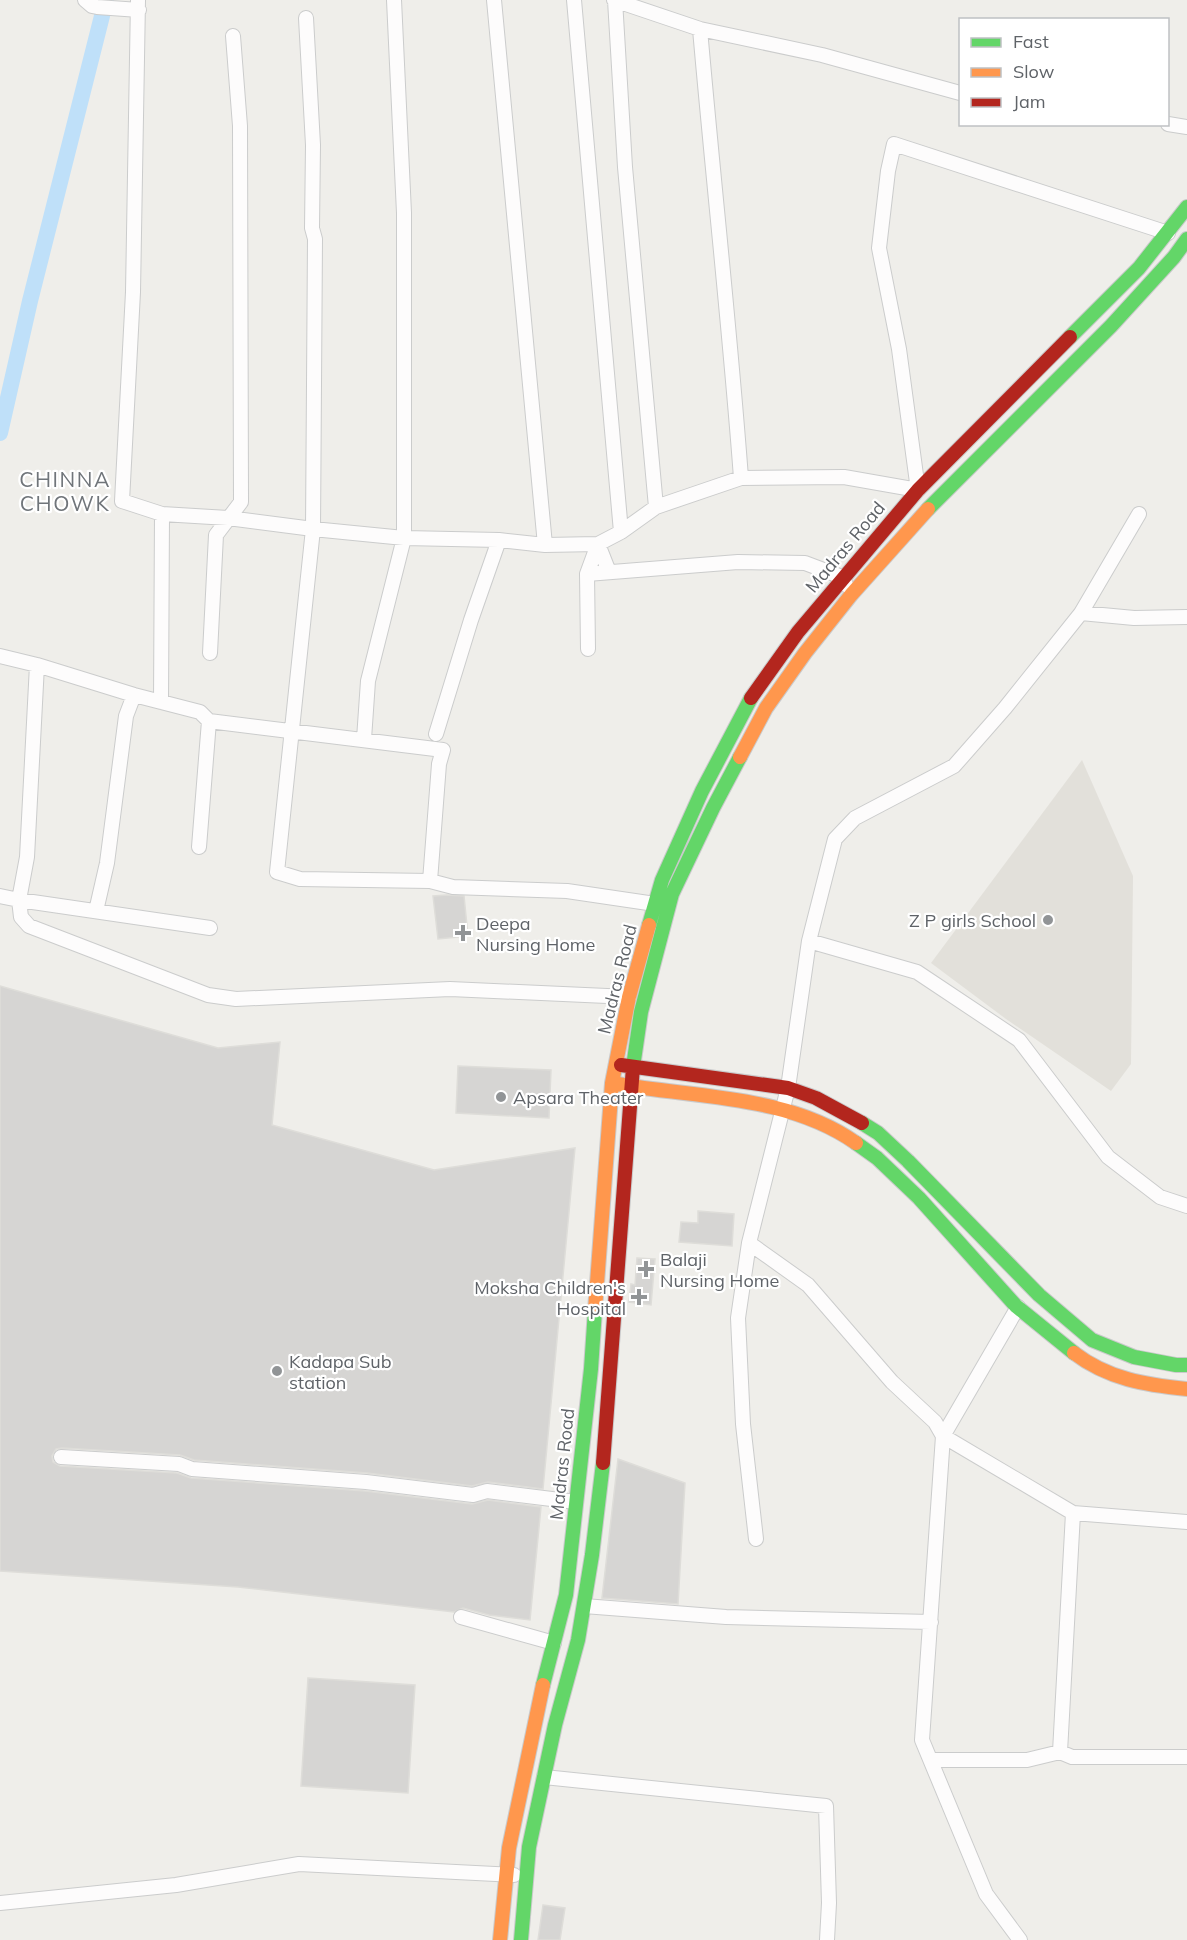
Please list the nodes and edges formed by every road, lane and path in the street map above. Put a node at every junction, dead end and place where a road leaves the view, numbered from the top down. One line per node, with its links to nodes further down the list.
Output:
1 (394, 0): 24 (street)
2 (494, 0): 27 (street)
3 (574, 0): 23 (street)
4 (614, 0): 8 (street); 18 (street)
5 (91, 4): 6 (street)
6 (138, 5): 19 (street)
7 (306, 18): 22 (street)
8 (700, 29): 10 (street); 16 (street)
9 (233, 36): 21 (street)
10 (959, 93)
11 (1169, 124): 12 (street)
12 (1187, 127)
13 (1187, 207): 14 (main road, Madras Road)
14 (1168, 233): 17 (main road, Madras Road); 17 (street)
15 (1187, 239): 31 (main road)
16 (741, 478): 17 (street); 18 (street)
17 (918, 490): 30 (main road, Madras Road)
18 (656, 507): 23 (street)
19 (162, 514): 21 (street); 39 (street)
20 (1138, 514): 32 (street)
21 (228, 518): 22 (street); 35 (street)
22 (313, 529): 24 (street); 41 (street)
23 (621, 532): 26 (street)
24 (404, 538): 25 (street); 43 (street)
25 (499, 540): 27 (street); 42 (street)
26 (598, 544): 27 (street); 28 (street); 29 (street)
27 (545, 545)
28 (609, 572): 29 (street); 30 (street)
29 (587, 574): 34 (street)
30 (842, 577): 31 (street); 48 (main road, Madras Road)
31 (851, 595): 54 (main road)
32 (1081, 613): 33 (street); 51 (street)
33 (1187, 617)
34 (588, 649)
35 (210, 653)
36 (0, 656): 37 (street)
37 (37, 665): 38 (street); 47 (street)
38 (134, 695): 39 (street); 49 (street)
39 (161, 702): 40 (street)
40 (209, 722): 41 (street); 44 (street)
41 (293, 731): 43 (street); 45 (street)
42 (436, 734)
43 (364, 739): 45 (street)
44 (199, 846)
45 (430, 881): 48 (street)
46 (0, 896): 47 (street)
47 (19, 900): 49 (street); 52 (street)
48 (655, 904): 52 (main road, Madras Road)
49 (96, 911): 50 (street)
50 (210, 928)
51 (809, 941): 57 (street); 59 (street)
52 (629, 997): 53 (main road, Madras Road)
53 (616, 1064): 54 (main road); 55 (main road, Madras Road)
54 (633, 1066): 56 (main road); 57 (main road)
55 (612, 1083): 56 (main road); 66 (main road, Madras Road)
56 (630, 1086): 58 (main road); 70 (main road)
57 (788, 1088): 58 (street); 62 (main road)
58 (784, 1109): 60 (street); 61 (main road)
59 (1187, 1206)
60 (749, 1243): 64 (street); 69 (street)
61 (1018, 1307): 63 (main road); 64 (street)
62 (1187, 1365)
63 (1187, 1389)
64 (943, 1436): 67 (street); 72 (street)
65 (61, 1457): 66 (street)
66 (576, 1502): 73 (main road, Madras Road)
67 (1073, 1513): 68 (street); 74 (street)
68 (1187, 1522)
69 (756, 1539)
70 (584, 1606): 72 (street); 77 (main road)
71 (461, 1617): 73 (street)
72 (931, 1622): 76 (street)
73 (554, 1643): 78 (main road, Madras Road)
74 (1060, 1752): 75 (street); 76 (street)
75 (1187, 1757)
76 (931, 1760): 84 (street)
77 (544, 1777): 79 (main road); 83 (street)
78 (507, 1874): 79 (street); 80 (street); 81 (main road, Madras Road)
79 (526, 1875): 82 (main road)
80 (0, 1903)
81 (500, 1940)
82 (521, 1940)
83 (827, 1940)
84 (1020, 1940)

